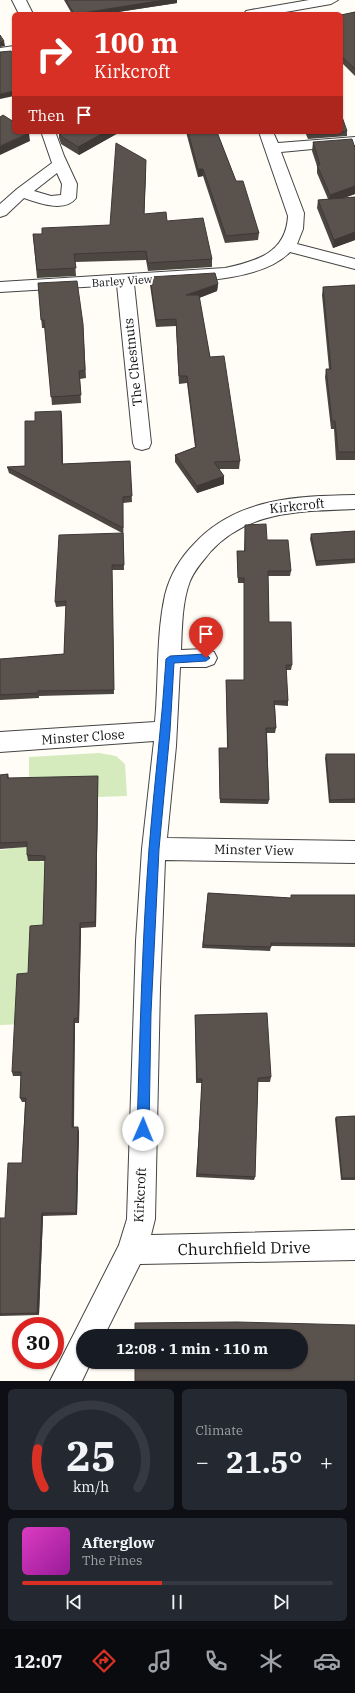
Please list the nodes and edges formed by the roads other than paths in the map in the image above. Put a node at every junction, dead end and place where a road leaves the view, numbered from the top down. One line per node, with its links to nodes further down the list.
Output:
1 (19, 0): 3 (street)
2 (331, 0): 4 (street)
3 (25, 12)
4 (263, 12)
5 (12, 50): 6 (street)
6 (0, 52)
7 (50, 134): 11 (street)
8 (267, 134): 10 (street)
9 (355, 141): 10 (street)
10 (272, 148): 14 (street)
11 (60, 164): 12 (street); 12 (street)
12 (22, 192): 13 (street)
13 (0, 212)
14 (287, 246): 15 (street); 16 (street, Barley View)
15 (355, 264)
16 (125, 281): 17 (street, Barley View); 18 (street, The Chestnuts)
17 (0, 287)
18 (142, 443)
19 (355, 502): 21 (street, Kirkcroft)
20 (206, 658): 21 (street)
21 (170, 659): 22 (street, Kirkcroft)
22 (166, 731): 23 (street, Minster Close); 24 (street, Kirkcroft)
23 (0, 742)
24 (154, 849): 25 (street, Minster View); 27 (street, Kirkcroft)
25 (355, 852)
26 (355, 1245): 27 (street, Churchfield Drive)
27 (132, 1250): 28 (street, Kirkcroft)
28 (92, 1329)
29 (76, 1360): 30 (street)
30 (65, 1381)

